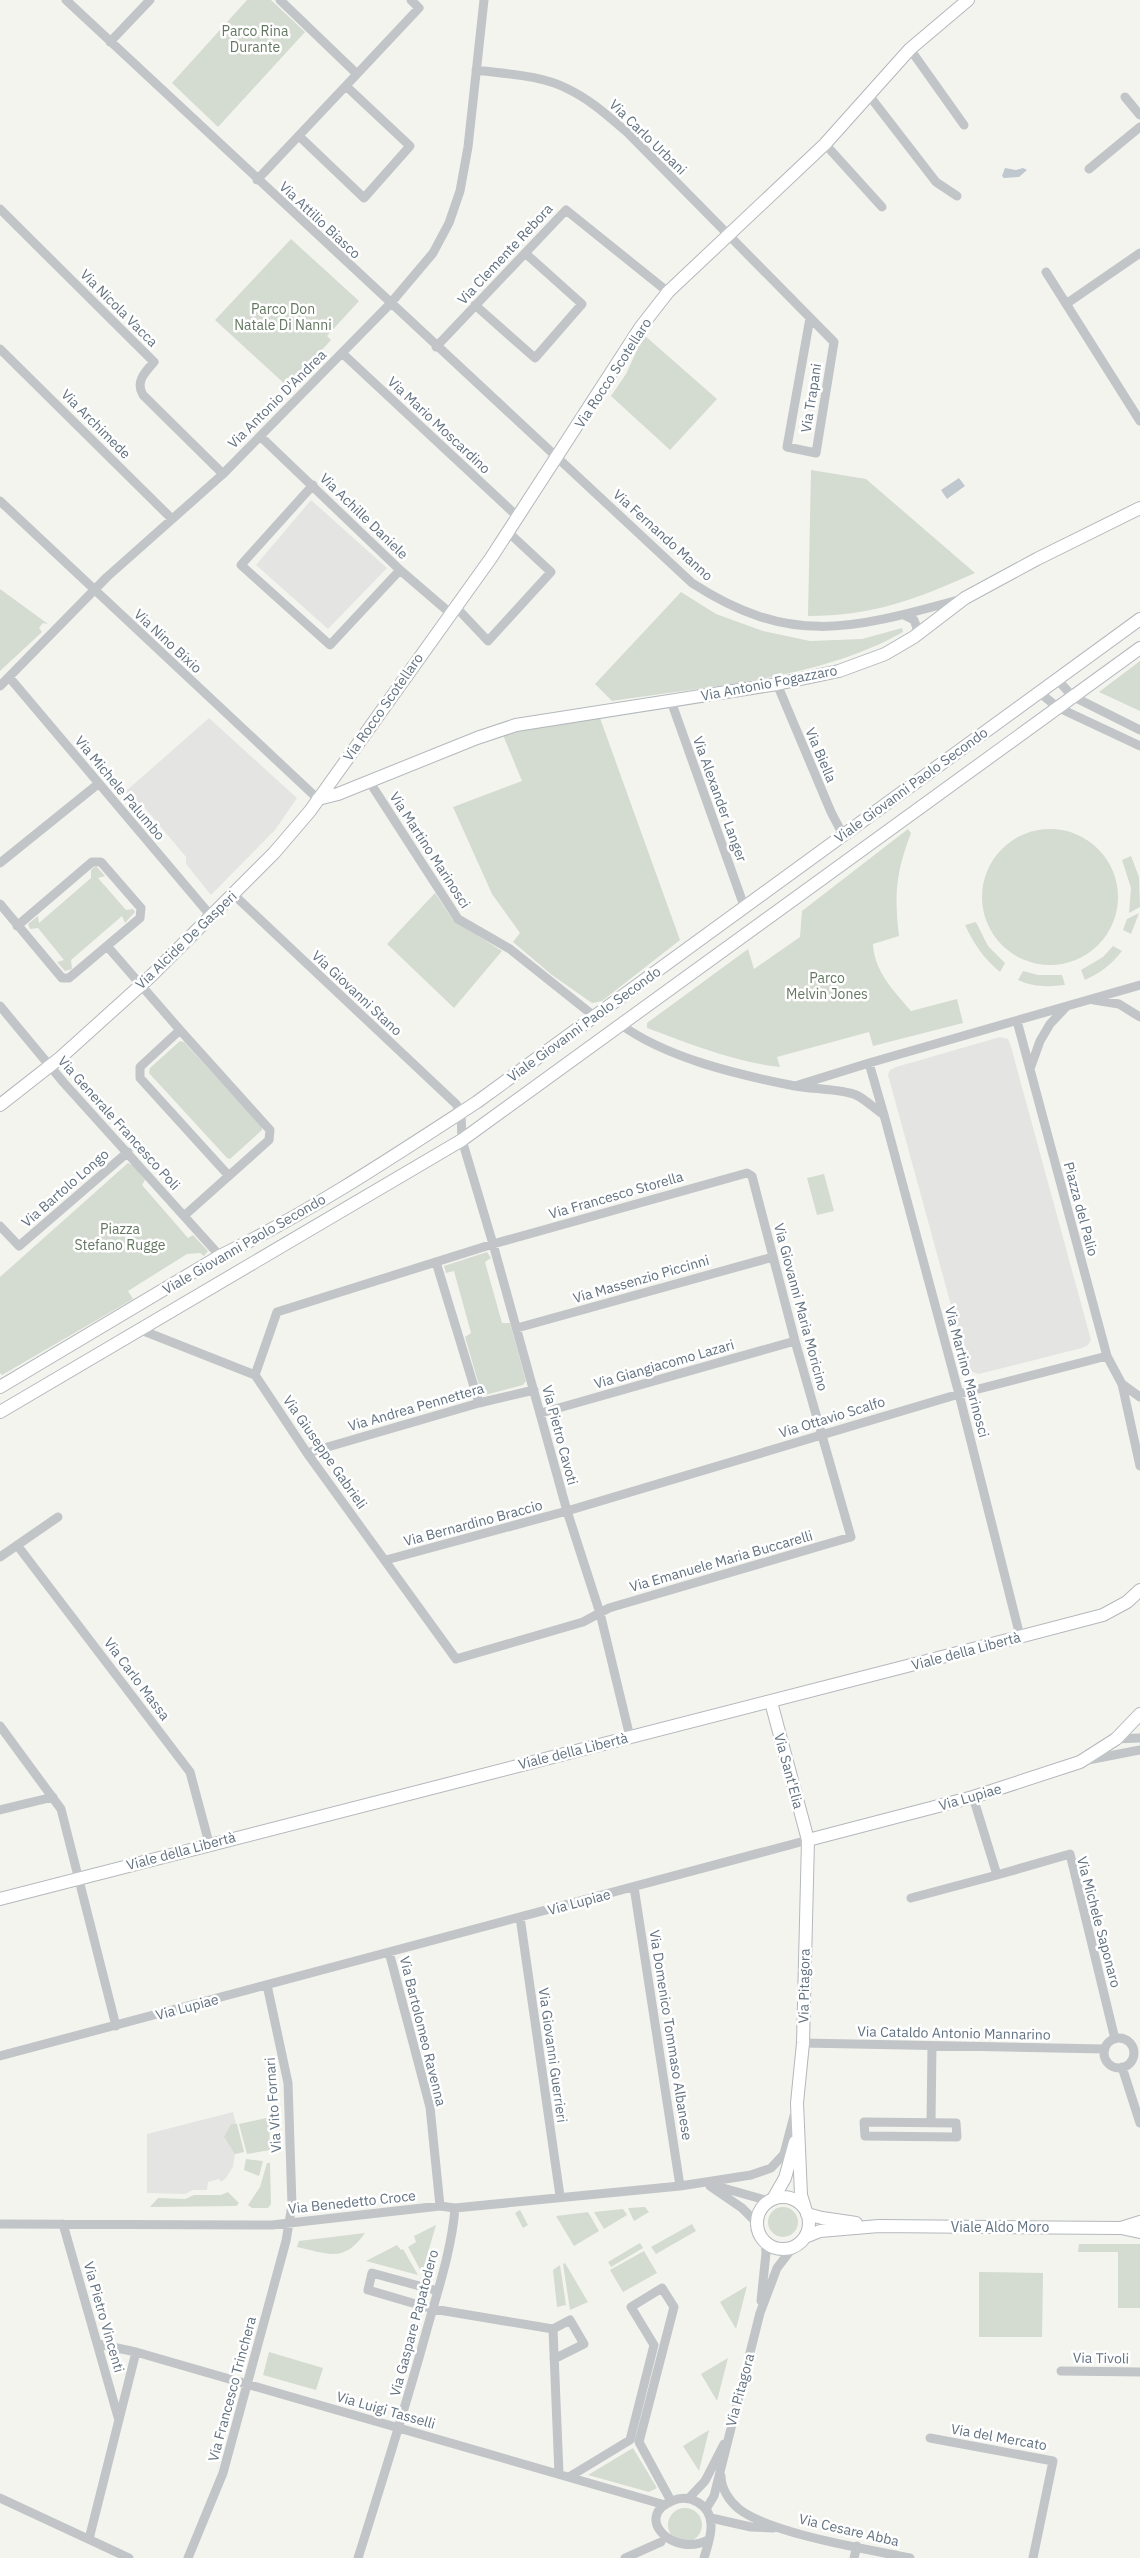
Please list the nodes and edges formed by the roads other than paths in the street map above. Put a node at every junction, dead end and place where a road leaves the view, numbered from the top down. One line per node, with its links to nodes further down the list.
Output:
1 (66, 0): 7 (street, Via Attilio Biasco)
2 (150, 0): 7 (street)
3 (411, 0): 10 (street)
4 (484, 0): 9 (street, Via Antonio D'Andrea)
5 (968, 0): 8 (main road, Via Rocco Scotellaro)
6 (284, 1): 10 (street)
7 (110, 42): 20 (street, Via Attilio Biasco)
8 (910, 49): 12 (main road, Via Rocco Scotellaro); 15 (street)
9 (476, 70): 24 (street, Via Carlo Urbani); 29 (street, Via Antonio D'Andrea)
10 (358, 74): 11 (street)
11 (346, 86): 17 (street); 17 (street)
12 (868, 94): 18 (main road, Via Rocco Scotellaro); 21 (street)
13 (1125, 97): 14 (street)
14 (1140, 115)
15 (964, 125)
16 (1140, 127): 19 (street)
17 (299, 136): 20 (street)
18 (825, 144): 22 (street); 24 (main road, Via Rocco Scotellaro)
19 (1089, 169)
20 (256, 180): 29 (street, Via Attilio Biasco)
21 (957, 196)
22 (882, 207)
23 (0, 209): 39 (street, Via Nicola Vacca)
24 (728, 236): 28 (main road, Via Rocco Scotellaro); 32 (street, Via Trapani)
25 (525, 253): 28 (street, Via Clemente Rebora); 31 (street, Via Clemente Rebora); 31 (street)
26 (1140, 253): 30 (street)
27 (1046, 272): 30 (street)
28 (668, 292): 38 (main road, Via Rocco Scotellaro)
29 (390, 304): 33 (street, Via Attilio Biasco); 35 (street, Via Antonio D'Andrea)
30 (1066, 304): 36 (street)
31 (475, 305): 33 (street, Via Clemente Rebora)
32 (810, 318): 32 (street, Via Trapani)
33 (436, 347): 38 (street, Via Attilio Biasco)
34 (0, 349): 44 (street, Via Archimede)
35 (342, 353): 37 (street, Via Antonio D'Andrea); 43 (street, Via Mario Moscardino)
36 (1140, 421)
37 (260, 436): 39 (street, Via Antonio D'Andrea); 40 (street, Via Achille Daniele)
38 (557, 459): 43 (main road, Via Rocco Scotellaro); 50 (street, Via Fernando Manno)
39 (223, 474): 44 (street, Via Antonio D'Andrea)
40 (313, 486): 46 (street, Via Achille Daniele); 46 (street)
41 (0, 501): 47 (street, Via Nino Bixio)
42 (1140, 508): 48 (main road, Via Antonio Fogazzaro)
43 (517, 516): 45 (main road, Via Rocco Scotellaro)
44 (172, 518): 47 (street, Via Antonio D'Andrea)
45 (507, 531): 49 (main road, Via Rocco Scotellaro); 49 (street, Via Achille Daniele)
46 (400, 570): 49 (street, Via Achille Daniele)
47 (95, 590): 54 (street, Via Antonio D'Andrea); 66 (street, Via Nino Bixio)
48 (966, 598): 50 (street, Via Fernando Manno); 52 (main road, Via Antonio Fogazzaro)
49 (452, 610): 66 (main road, Via Rocco Scotellaro)
50 (904, 615): 52 (street)
51 (1140, 619): 55 (main road, Viale Giovanni Paolo Secondo)
52 (914, 637): 56 (main road, Via Antonio Fogazzaro)
53 (1140, 648): 59 (main road, Viale Giovanni Paolo Secondo)
54 (9, 678): 57 (street, Via Antonio D'Andrea); 65 (street, Via Michele Palumbo)
55 (1057, 679): 58 (main road, Viale Giovanni Paolo Secondo); 59 (street)
56 (777, 684): 60 (main road, Via Antonio Fogazzaro); 67 (street, Via Biella)
57 (0, 686)
58 (1039, 692): 61 (street); 67 (main road, Viale Giovanni Paolo Secondo)
59 (1072, 696): 61 (main road, Viale Giovanni Paolo Secondo); 62 (street)
60 (671, 701): 64 (main road, Via Antonio Fogazzaro); 71 (street, Via Alexander Langer)
61 (1057, 707): 63 (street); 83 (main road, Viale Giovanni Paolo Secondo)
62 (1140, 730)
63 (1140, 746)
64 (369, 781): 66 (main road); 80 (street, Via Martino Marinosci)
65 (98, 784): 68 (street); 72 (street, Via Michele Palumbo)
66 (318, 799): 69 (main road, Via Alcide De Gasperi)
67 (843, 835): 71 (main road, Viale Giovanni Paolo Secondo)
68 (0, 864)
69 (233, 894): 72 (main road, Via Alcide De Gasperi); 90 (street, Via Giovanni Stano)
70 (0, 904): 73 (street)
71 (744, 906): 80 (main road, Viale Giovanni Paolo Secondo)
72 (211, 916): 75 (main road, Via Alcide De Gasperi)
73 (17, 926): 74 (street); 74 (street)
74 (108, 946): 75 (street)
75 (140, 985): 84 (street); 86 (main road, Via Alcide De Gasperi)
76 (1140, 985): 77 (street)
77 (1091, 1000): 79 (street); 81 (street)
78 (0, 1006): 86 (street, Via Generale Francesco Poli)
79 (1067, 1006): 82 (street); 87 (street)
80 (594, 1016): 90 (main road, Viale Giovanni Paolo Secondo)
81 (1140, 1017)
82 (1016, 1021): 85 (street); 87 (street, Piazza del Palio)
83 (620, 1024): 88 (street); 92 (main road, Viale Giovanni Paolo Secondo)
84 (180, 1030): 95 (street); 95 (street)
85 (869, 1063): 88 (street); 91 (street, Via Martino Marinosci)
86 (50, 1066): 89 (main road, Via Alcide De Gasperi); 93 (street, Via Generale Francesco Poli)
87 (1030, 1069): 106 (street, Piazza del Palio)
88 (795, 1086): 91 (street)
89 (0, 1105)
90 (461, 1113): 92 (street, Via Pietro Cavoti); 99 (main road, Viale Giovanni Paolo Secondo)
91 (884, 1115): 111 (street, Via Martino Marinosci)
92 (462, 1140): 98 (street, Via Pietro Cavoti); 102 (main road, Viale Giovanni Paolo Secondo)
93 (128, 1152): 96 (street, Via Generale Francesco Poli); 97 (street, Via Bartolo Longo)
94 (747, 1173): 98 (street, Via Francesco Storella); 100 (street, Via Giovanni Maria Moricino)
95 (229, 1176): 96 (street)
96 (184, 1215): 99 (street, Via Generale Francesco Poli)
97 (0, 1226)
98 (493, 1244): 101 (street); 103 (street, Via Pietro Cavoti)
99 (220, 1256): 102 (main road); 109 (main road, Viale Giovanni Paolo Secondo)
100 (773, 1257): 103 (street, Via Massenzio Piccinni); 105 (street, Via Giovanni Maria Moricino)
101 (436, 1262): 107 (street); 113 (street)
102 (232, 1275): 104 (main road, Viale Giovanni Paolo Secondo)
103 (517, 1328): 110 (street, Via Pietro Cavoti)
104 (141, 1330): 107 (street); 114 (main road, Viale Giovanni Paolo Secondo)
105 (795, 1342): 115 (street, Via Giangiacomo Lazari); 116 (street, Via Giovanni Maria Moricino)
106 (1107, 1356): 108 (street, Piazza del Palio); 111 (street, Via Ottavio Scalfo)
107 (255, 1375): 117 (street, Via Giuseppe Gabrieli)
108 (1122, 1384): 112 (street); 118 (street)
109 (0, 1387)
110 (534, 1390): 113 (street, Via Andrea Pennettera); 115 (street, Via Pietro Cavoti)
111 (960, 1394): 116 (street, Via Ottavio Scalfo); 127 (street, Via Martino Marinosci)
112 (1140, 1397)
113 (479, 1403): 117 (street, Via Andrea Pennettera)
114 (0, 1412)
115 (541, 1413): 119 (street, Via Pietro Cavoti)
116 (822, 1435): 119 (street, Via Ottavio Scalfo); 121 (street, Via Giovanni Maria Moricino)
117 (307, 1453): 124 (street, Via Giuseppe Gabrieli)
118 (1140, 1466)
119 (567, 1511): 124 (street, Via Bernardino Braccio); 126 (street, Via Pietro Cavoti)
120 (58, 1517): 122 (street)
121 (851, 1537): 126 (street, Via Emanuele Maria Buccarelli)
122 (17, 1545): 123 (street); 140 (street, Via Carlo Massa)
123 (0, 1557)
124 (386, 1560): 126 (street, Via Giuseppe Gabrieli)
125 (1140, 1590): 127 (main road, Viale della Libertà)
126 (600, 1614): 131 (street, Via Pietro Cavoti)
127 (1020, 1636): 128 (main road, Viale della Libertà)
128 (771, 1702): 131 (main road, Viale della Libertà); 139 (main road, Via Sant'Elia)
129 (1140, 1714): 133 (main road, Via Lupiae)
130 (0, 1726): 136 (street)
131 (630, 1737): 140 (main road, Viale della Libertà)
132 (1140, 1738): 133 (street)
133 (1116, 1739): 135 (main road, Via Lupiae)
134 (1140, 1750): 135 (street)
135 (1080, 1762): 137 (main road, Via Lupiae)
136 (53, 1797): 138 (street); 142 (street)
137 (972, 1797): 139 (main road, Via Lupiae); 141 (street)
138 (0, 1810)
139 (808, 1840): 143 (street, Via Lupiae); 151 (main road, Via Pitagora)
140 (209, 1843): 142 (main road, Viale della Libertà)
141 (997, 1875): 144 (street, Via Michele Saponaro); 150 (street, Via Michele Saponaro)
142 (78, 1878): 145 (main road, Viale della Libertà); 149 (street)
143 (634, 1888): 146 (street, Via Lupiae); 163 (street, Via Domenico Tommaso Albanese)
144 (911, 1898)
145 (0, 1899)
146 (520, 1917): 147 (street, Via Lupiae); 164 (street, Via Giovanni Guerrieri)
147 (389, 1952): 148 (street, Via Lupiae); 166 (street, Via Bartolomeo Ravenna)
148 (267, 1985): 149 (street, Via Lupiae); 170 (street, Via Vito Fornari)
149 (116, 2026): 155 (street, Via Lupiae)
150 (1115, 2039): 153 (street); 154 (street)
151 (803, 2044): 152 (street, Via Cataldo Antonio Mannarino); 158 (main road, Via Pitagora)
152 (932, 2046): 154 (street, Via Cataldo Antonio Mannarino); 159 (street)
153 (1136, 2048): 156 (street)
154 (1104, 2049): 156 (street)
155 (0, 2056)
156 (1122, 2067): 157 (street)
157 (1136, 2102): 160 (street)
158 (797, 2103): 161 (main road, Via Pitagora); 162 (street, Via Benedetto Croce)
159 (931, 2122): 159 (street)
160 (1140, 2122)
161 (798, 2132): 165 (main road, Via Pitagora); 168 (main road, Via Pitagora)
162 (706, 2183): 163 (street, Via Benedetto Croce); 165 (street, Via Benedetto Croce); 171 (street)
163 (680, 2186): 164 (street, Via Benedetto Croce)
164 (560, 2196): 167 (street, Via Benedetto Croce)
165 (771, 2200): 168 (main road); 171 (main road, Via Pitagora)
166 (440, 2206): 167 (street, Via Benedetto Croce); 170 (street, Via Benedetto Croce)
167 (455, 2208): 180 (street, Via Gaspare Papatodero)
168 (806, 2211): 174 (main road, Viale Aldo Moro); 177 (main road, Via Pitagora)
169 (1140, 2222): 175 (main road, Viale Aldo Moro)
170 (290, 2223): 173 (street, Via Benedetto Croce); 189 (street, Via Francesco Trinchera)
171 (757, 2223): 178 (main road, Via Pitagora)
172 (0, 2224): 173 (street, Via Benedetto Croce)
173 (63, 2224): 184 (street, Via Pietro Vincenti)
174 (879, 2226): 175 (main road, Viale Aldo Moro); 177 (main road, Viale Aldo Moro)
175 (1121, 2228): 176 (main road, Viale Aldo Moro)
176 (1140, 2232)
177 (804, 2237): 179 (main road, Via Pitagora)
178 (765, 2241): 179 (main road); 182 (street, Via Pitagora)
179 (794, 2246): 182 (street, Via Pitagora)
180 (438, 2291): 181 (street, Via Gaspare Papatodero); 181 (street)
181 (433, 2309): 183 (street); 191 (street, Via Gaspare Papatodero)
182 (760, 2313): 192 (street, Via Pitagora)
183 (553, 2329): 186 (street); 186 (street)
184 (98, 2344): 185 (street, Via Luigi Tasselli); 190 (street, Via Pietro Vincenti)
185 (136, 2352): 189 (street, Via Luigi Tasselli); 190 (street, Via Pietro Vincenti)
186 (554, 2359): 196 (street)
187 (1061, 2371): 188 (street, Via Tivoli)
188 (1140, 2372)
189 (248, 2384): 191 (street, Via Luigi Tasselli); 209 (street, Via Francesco Trinchera)
190 (118, 2417): 204 (street, Via Pietro Vincenti)
191 (400, 2429): 196 (street, Via Luigi Tasselli); 210 (street, Via Gaspare Papatodero)
192 (728, 2437): 195 (street, Via Pitagora); 199 (street, Via Pitagora)
193 (930, 2438): 215 (street, Via del Mercato)
194 (634, 2441): 194 (street); 197 (street); 200 (street)
195 (722, 2465): 201 (street, Via Pitagora); 203 (street, Via Cesare Abba)
196 (559, 2474): 197 (street, Via Luigi Tasselli)
197 (569, 2477): 200 (street, Via Luigi Tasselli)
198 (0, 2498): 204 (street)
199 (689, 2498): 200 (street); 201 (street)
200 (668, 2503): 206 (street)
201 (706, 2509): 202 (street)
202 (710, 2518): 203 (street, Via Cesare Abba); 205 (street)
203 (783, 2528): 207 (street, Via Cesare Abba)
204 (89, 2539): 208 (street)
205 (708, 2540): 206 (street); 212 (street)
206 (661, 2542): 211 (street)
207 (857, 2546): 213 (street); 214 (street, Via Cesare Abba)
208 (129, 2558)
209 (188, 2558)
210 (358, 2558)
211 (625, 2558)
212 (704, 2558)
213 (854, 2558)
214 (910, 2558)
215 (1033, 2558)

